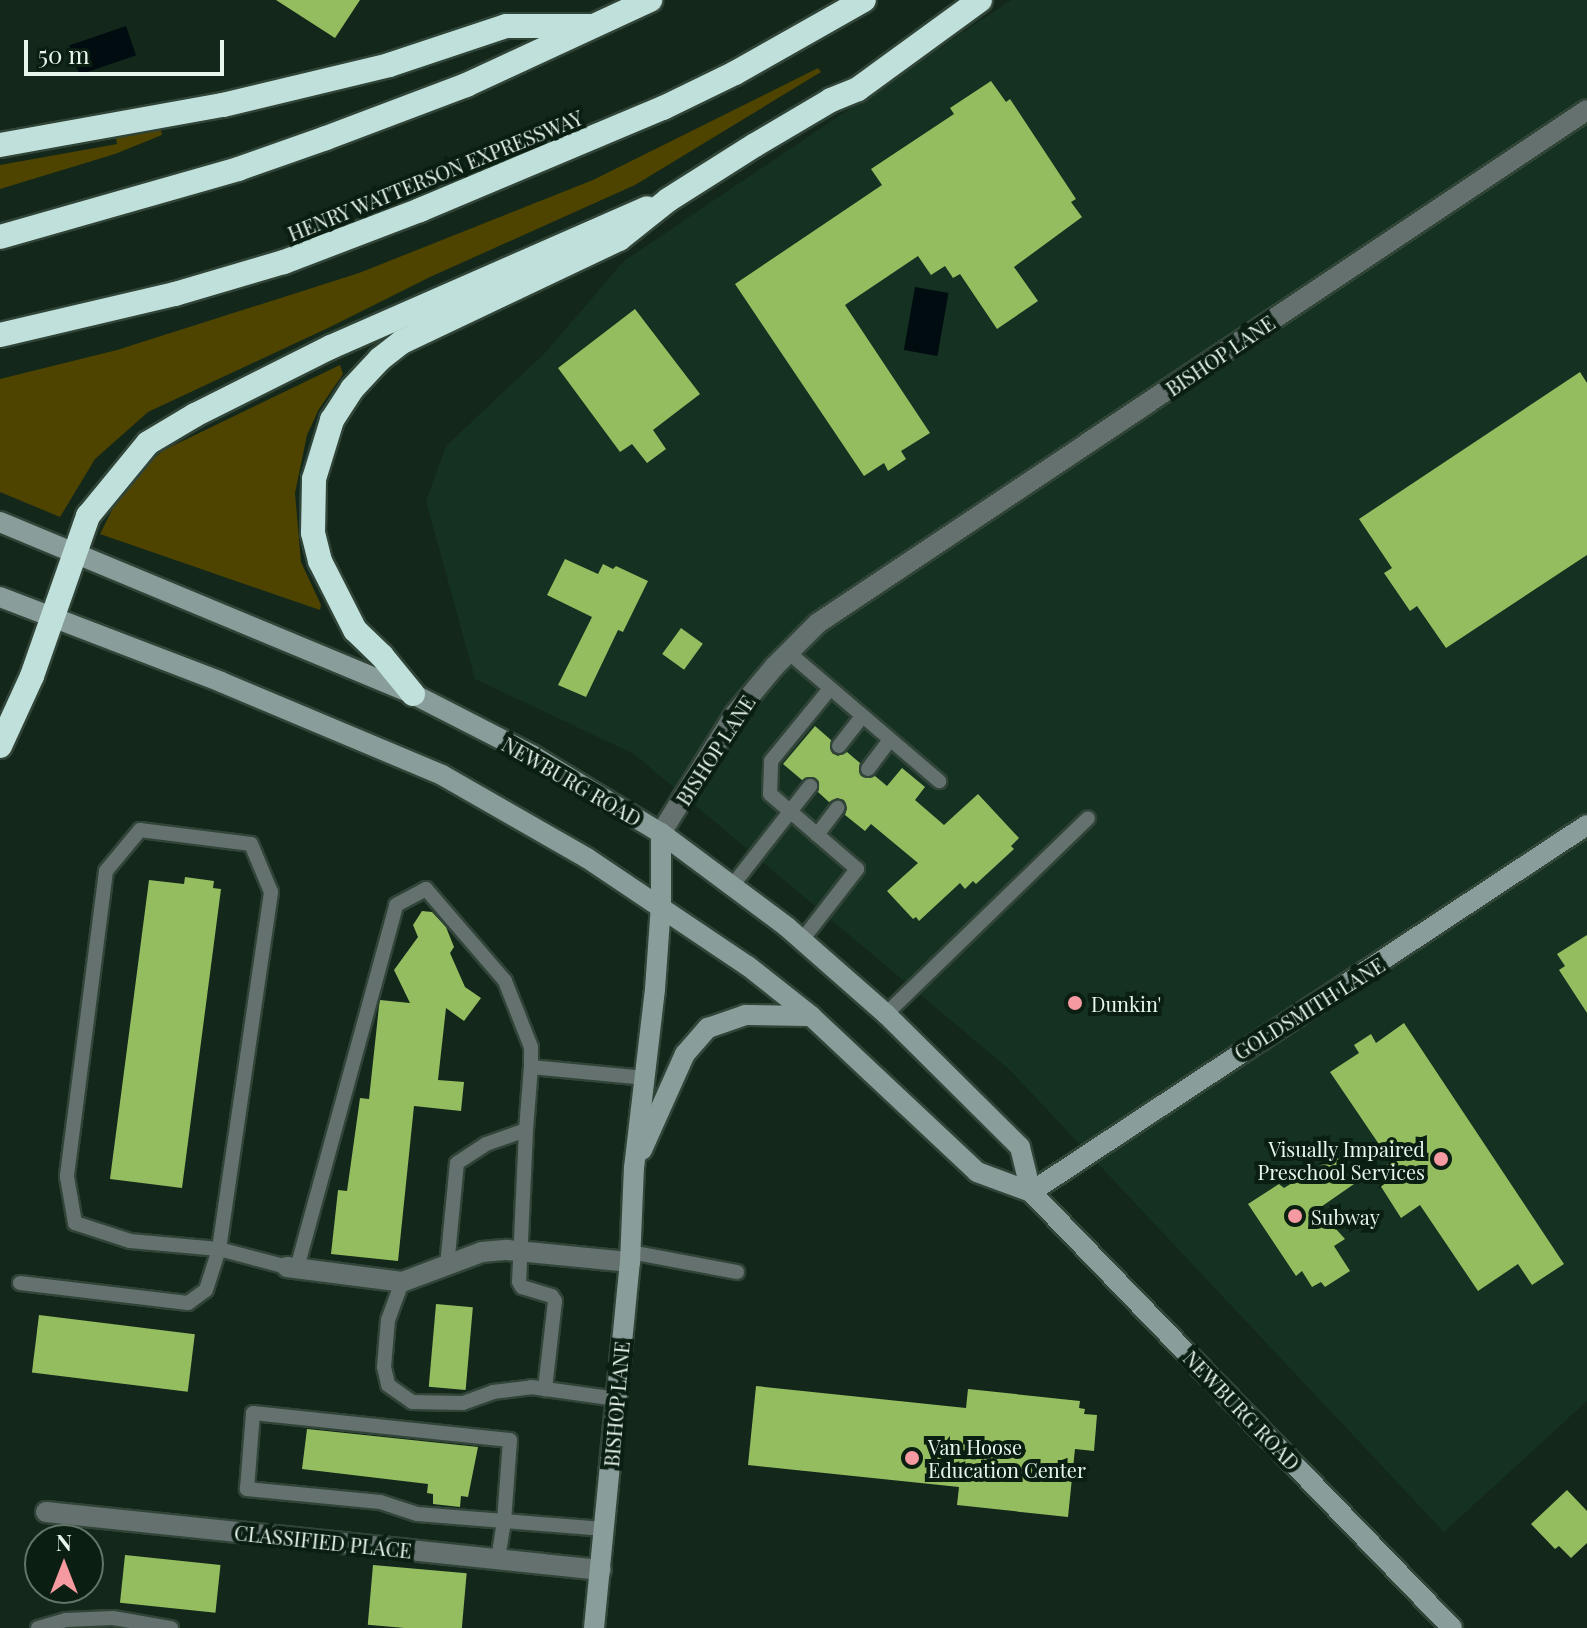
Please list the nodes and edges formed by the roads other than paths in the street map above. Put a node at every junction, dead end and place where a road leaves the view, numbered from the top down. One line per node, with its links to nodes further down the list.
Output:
1 (650, 0): 4 (highway)
2 (864, 0): 9 (highway, HENRY WATTERSON EXPRESSWAY)
3 (980, 0): 7 (highway)
4 (597, 26): 6 (highway); 8 (highway)
5 (1587, 110): 14 (street, BISHOP LANE)
6 (0, 145)
7 (668, 200): 11 (highway); 16 (highway)
8 (0, 237)
9 (0, 335)
10 (0, 522): 11 (main road, NEWBURG ROAD)
11 (72, 553): 13 (highway); 16 (main road, NEWBURG ROAD)
12 (0, 597): 13 (main road, NEWBURG ROAD)
13 (50, 618): 19 (highway); 31 (main road, NEWBURG ROAD)
14 (788, 652): 15 (lane); 28 (street, BISHOP LANE)
15 (829, 690): 17 (lane); 25 (lane)
16 (413, 694): 28 (main road, NEWBURG ROAD)
17 (861, 718): 18 (lane); 20 (lane)
18 (889, 741): 21 (lane); 22 (lane)
19 (0, 746)
20 (839, 746)
21 (868, 769)
22 (939, 781)
23 (810, 786): 25 (lane)
24 (837, 808): 29 (lane)
25 (790, 812): 29 (lane); 30 (lane)
26 (1088, 818): 33 (lane)
27 (1587, 825): 39 (main road, GOLDSMITH LANE)
28 (661, 833): 30 (main road, NEWBURG ROAD); 31 (main road, BISHOP LANE)
29 (817, 835): 32 (lane)
30 (732, 886): 32 (main road, NEWBURG ROAD)
31 (661, 905): 34 (main road, NEWBURG ROAD); 36 (main road, BISHOP LANE)
32 (802, 940): 33 (main road, NEWBURG ROAD)
33 (886, 1014): 39 (main road, NEWBURG ROAD)
34 (811, 1016): 38 (main road); 39 (main road, NEWBURG ROAD)
35 (531, 1067): 36 (lane); 37 (lane); 44 (lane)
36 (645, 1078): 38 (main road, BISHOP LANE)
37 (526, 1130): 41 (lane); 43 (lane)
38 (634, 1168): 42 (main road, BISHOP LANE)
39 (1031, 1192): 58 (main road, NEWBURG ROAD)
40 (219, 1249): 40 (lane); 44 (lane); 47 (lane)
41 (520, 1251): 42 (street); 43 (street); 48 (lane)
42 (630, 1257): 45 (lane); 49 (main road, BISHOP LANE)
43 (447, 1266): 46 (street)
44 (292, 1268): 46 (street)
45 (737, 1272)
46 (402, 1282): 48 (lane)
47 (20, 1283)
48 (545, 1389): 49 (lane)
49 (617, 1399): 52 (main road, BISHOP LANE)
50 (46, 1512): 53 (street, CLASSIFIED PLACE)
51 (504, 1521): 51 (lane); 52 (lane); 53 (lane)
52 (604, 1529): 54 (main road, BISHOP LANE)
53 (498, 1559): 54 (street, CLASSIFIED PLACE)
54 (601, 1570): 57 (main road, BISHOP LANE)
55 (38, 1628): 56 (lane)
56 (171, 1628)
57 (594, 1628)
58 (1452, 1628)

